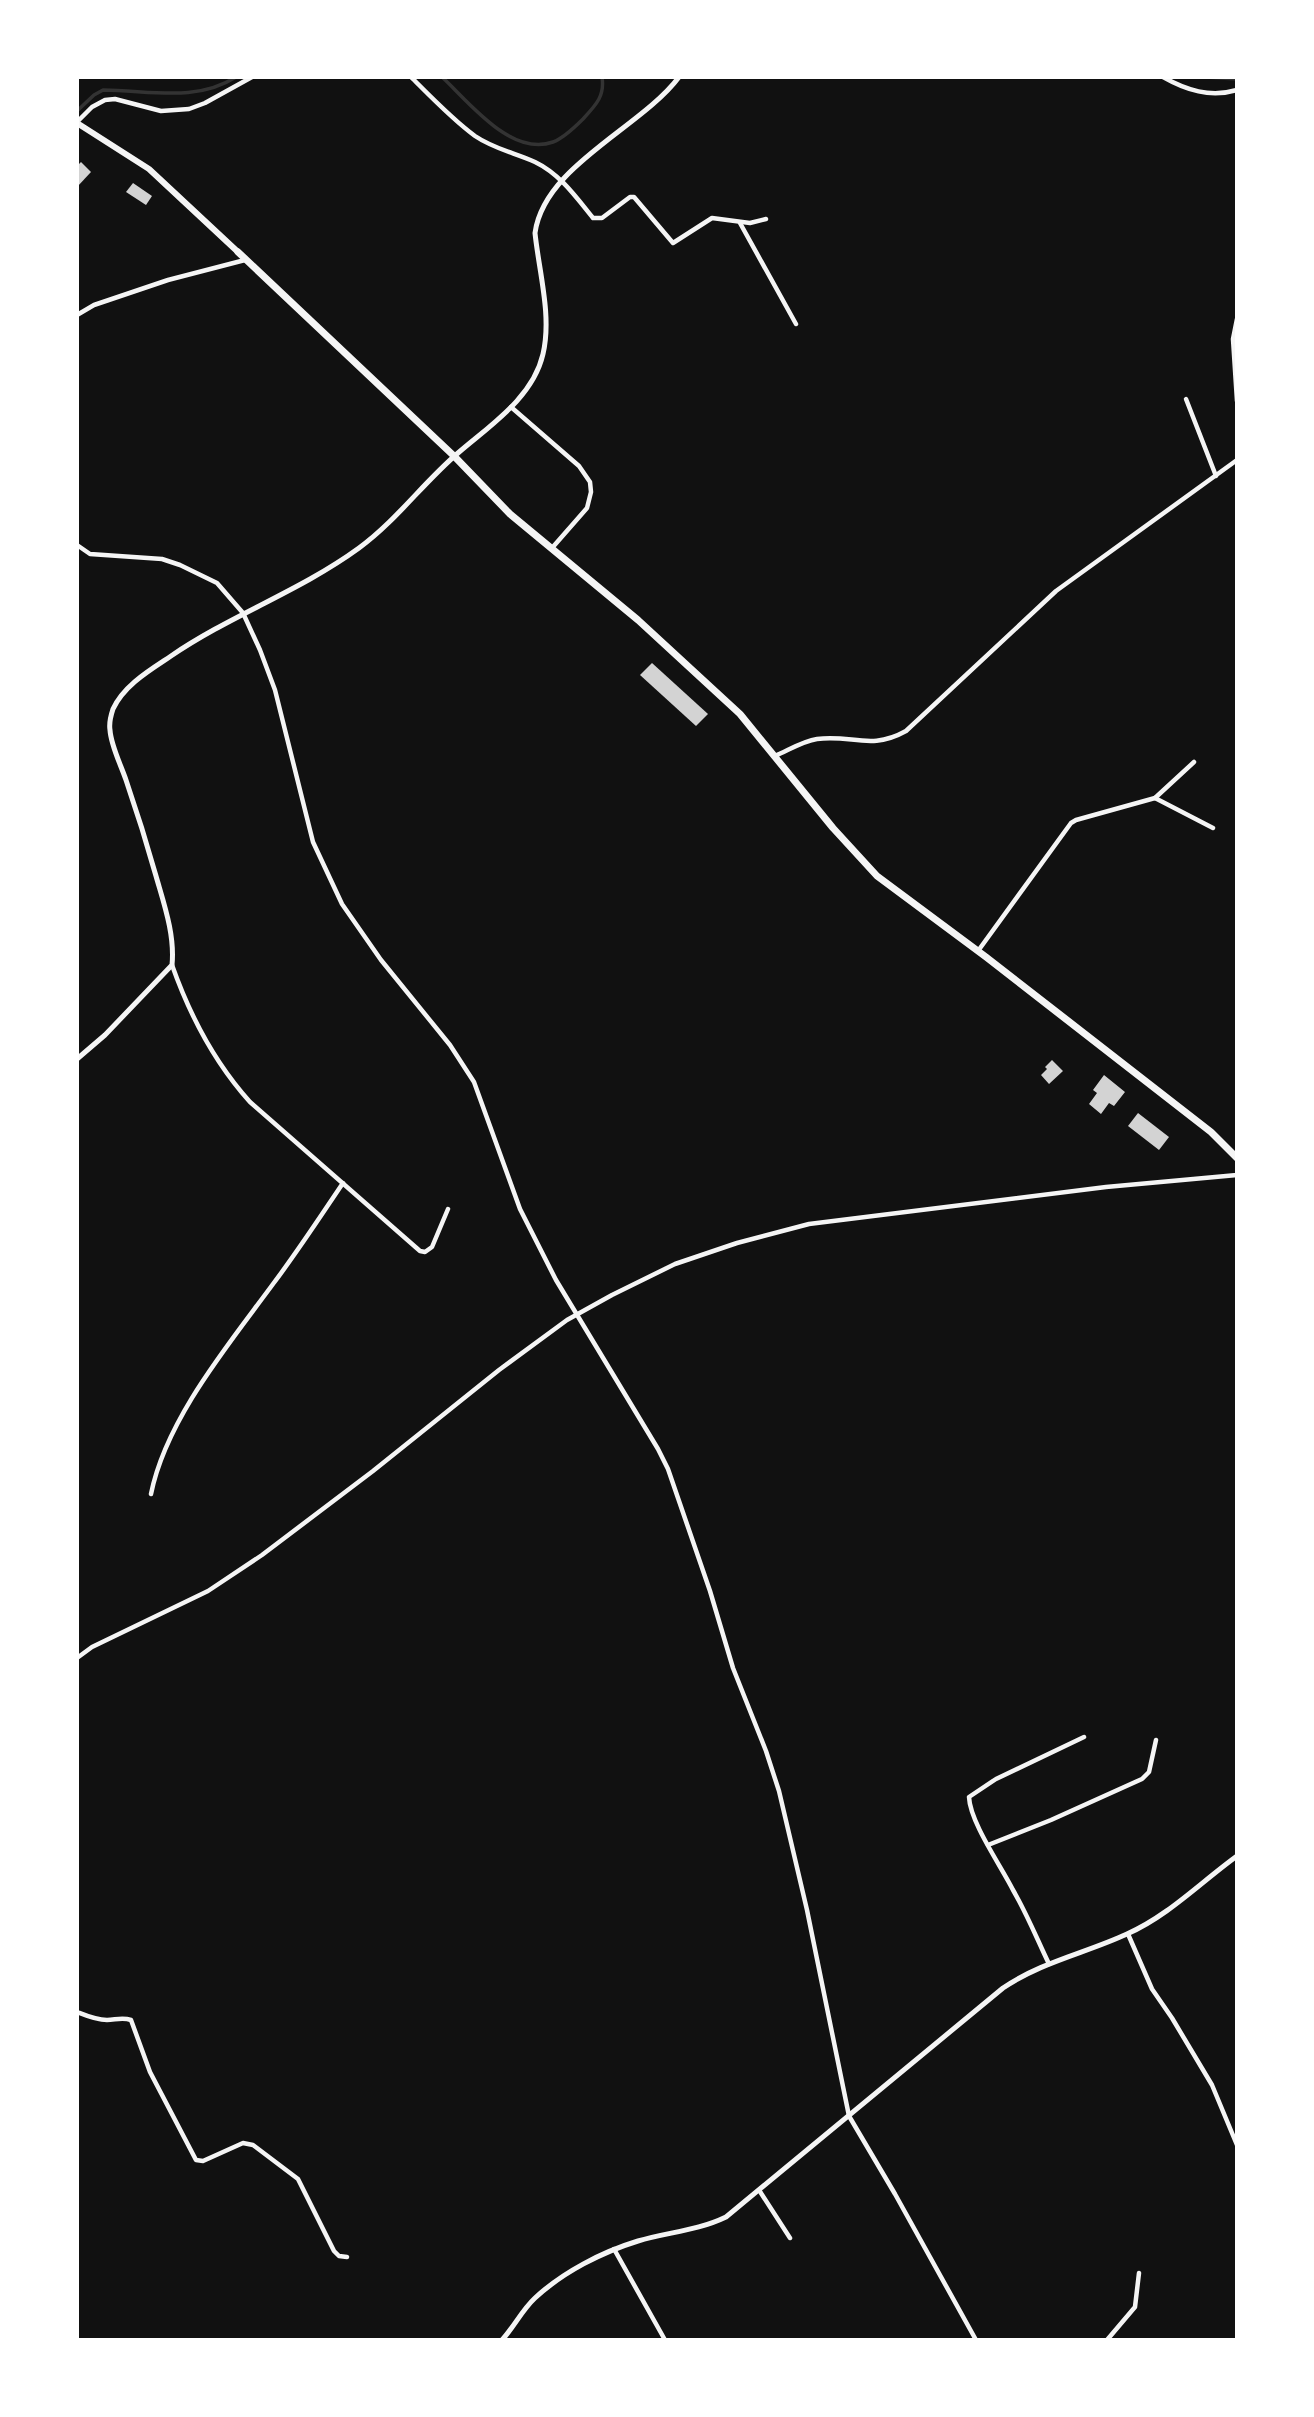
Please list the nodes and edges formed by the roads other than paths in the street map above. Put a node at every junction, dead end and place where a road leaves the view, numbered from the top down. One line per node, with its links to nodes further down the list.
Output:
1 (252, 77): 6 (street)
2 (411, 77): 7 (street)
3 (679, 77): 7 (street)
4 (1163, 77): 5 (street)
5 (1237, 90)
6 (77, 122): 10 (main road)
7 (562, 181): 9 (street); 17 (street)
8 (766, 219): 9 (street)
9 (739, 222): 14 (street)
10 (238, 252): 11 (main road)
11 (247, 259): 12 (street); 18 (main road)
12 (77, 315)
13 (1237, 319): 16 (street)
14 (796, 324)
15 (1186, 399): 20 (street)
16 (1237, 401)
17 (510, 407): 18 (street); 22 (street)
18 (454, 456): 22 (main road); 23 (street)
19 (1237, 460): 20 (street)
20 (1216, 476): 24 (street)
21 (77, 545): 23 (street)
22 (552, 548): 24 (main road)
23 (243, 613): 29 (street); 35 (street)
24 (775, 756): 28 (main road)
25 (1194, 762): 26 (street)
26 (1154, 799): 27 (street); 28 (street)
27 (1213, 828)
28 (978, 951): 31 (main road)
29 (172, 964): 30 (street); 33 (street)
30 (77, 1059)
31 (1237, 1158)
32 (1237, 1175): 35 (street)
33 (343, 1183): 34 (street); 36 (street)
34 (448, 1209)
35 (578, 1314): 37 (street); 45 (street)
36 (151, 1494)
37 (77, 1658)
38 (1084, 1737): 40 (street)
39 (1156, 1740): 40 (street)
40 (988, 1846): 43 (street)
41 (1237, 1856): 42 (street)
42 (1128, 1934): 43 (street); 46 (street)
43 (1049, 1964): 45 (street)
44 (77, 2012): 50 (street)
45 (849, 2116): 47 (street); 54 (street)
46 (1237, 2145)
47 (759, 2190): 48 (street); 49 (street)
48 (790, 2238)
49 (614, 2249): 52 (street); 53 (street)
50 (348, 2257)
51 (1139, 2273): 55 (street)
52 (502, 2340)
53 (665, 2340)
54 (976, 2340)
55 (1107, 2340)

